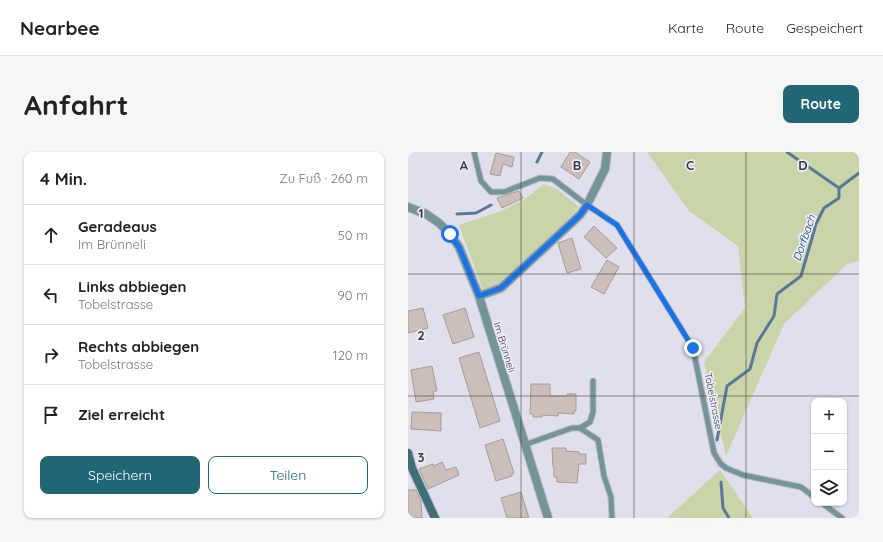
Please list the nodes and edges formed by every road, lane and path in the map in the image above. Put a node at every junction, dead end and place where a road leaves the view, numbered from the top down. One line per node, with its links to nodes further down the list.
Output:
1 (474, 152): 3 (lane, Tobelstrasse)
2 (607, 152): 3 (street)
3 (587, 205): 5 (street); 10 (lane, Tobelstrasse)
4 (408, 207): 5 (street, Im Brünneli)
5 (479, 296): 8 (street, Im Brünneli)
6 (593, 381): 7 (lane)
7 (580, 428): 8 (lane); 14 (lane)
8 (524, 445): 13 (street, Im Brünneli)
9 (408, 453): 12 (main road)
10 (811, 495)
11 (826, 506): 15 (lane)
12 (435, 518)
13 (548, 518)
14 (612, 518)
15 (842, 518)

